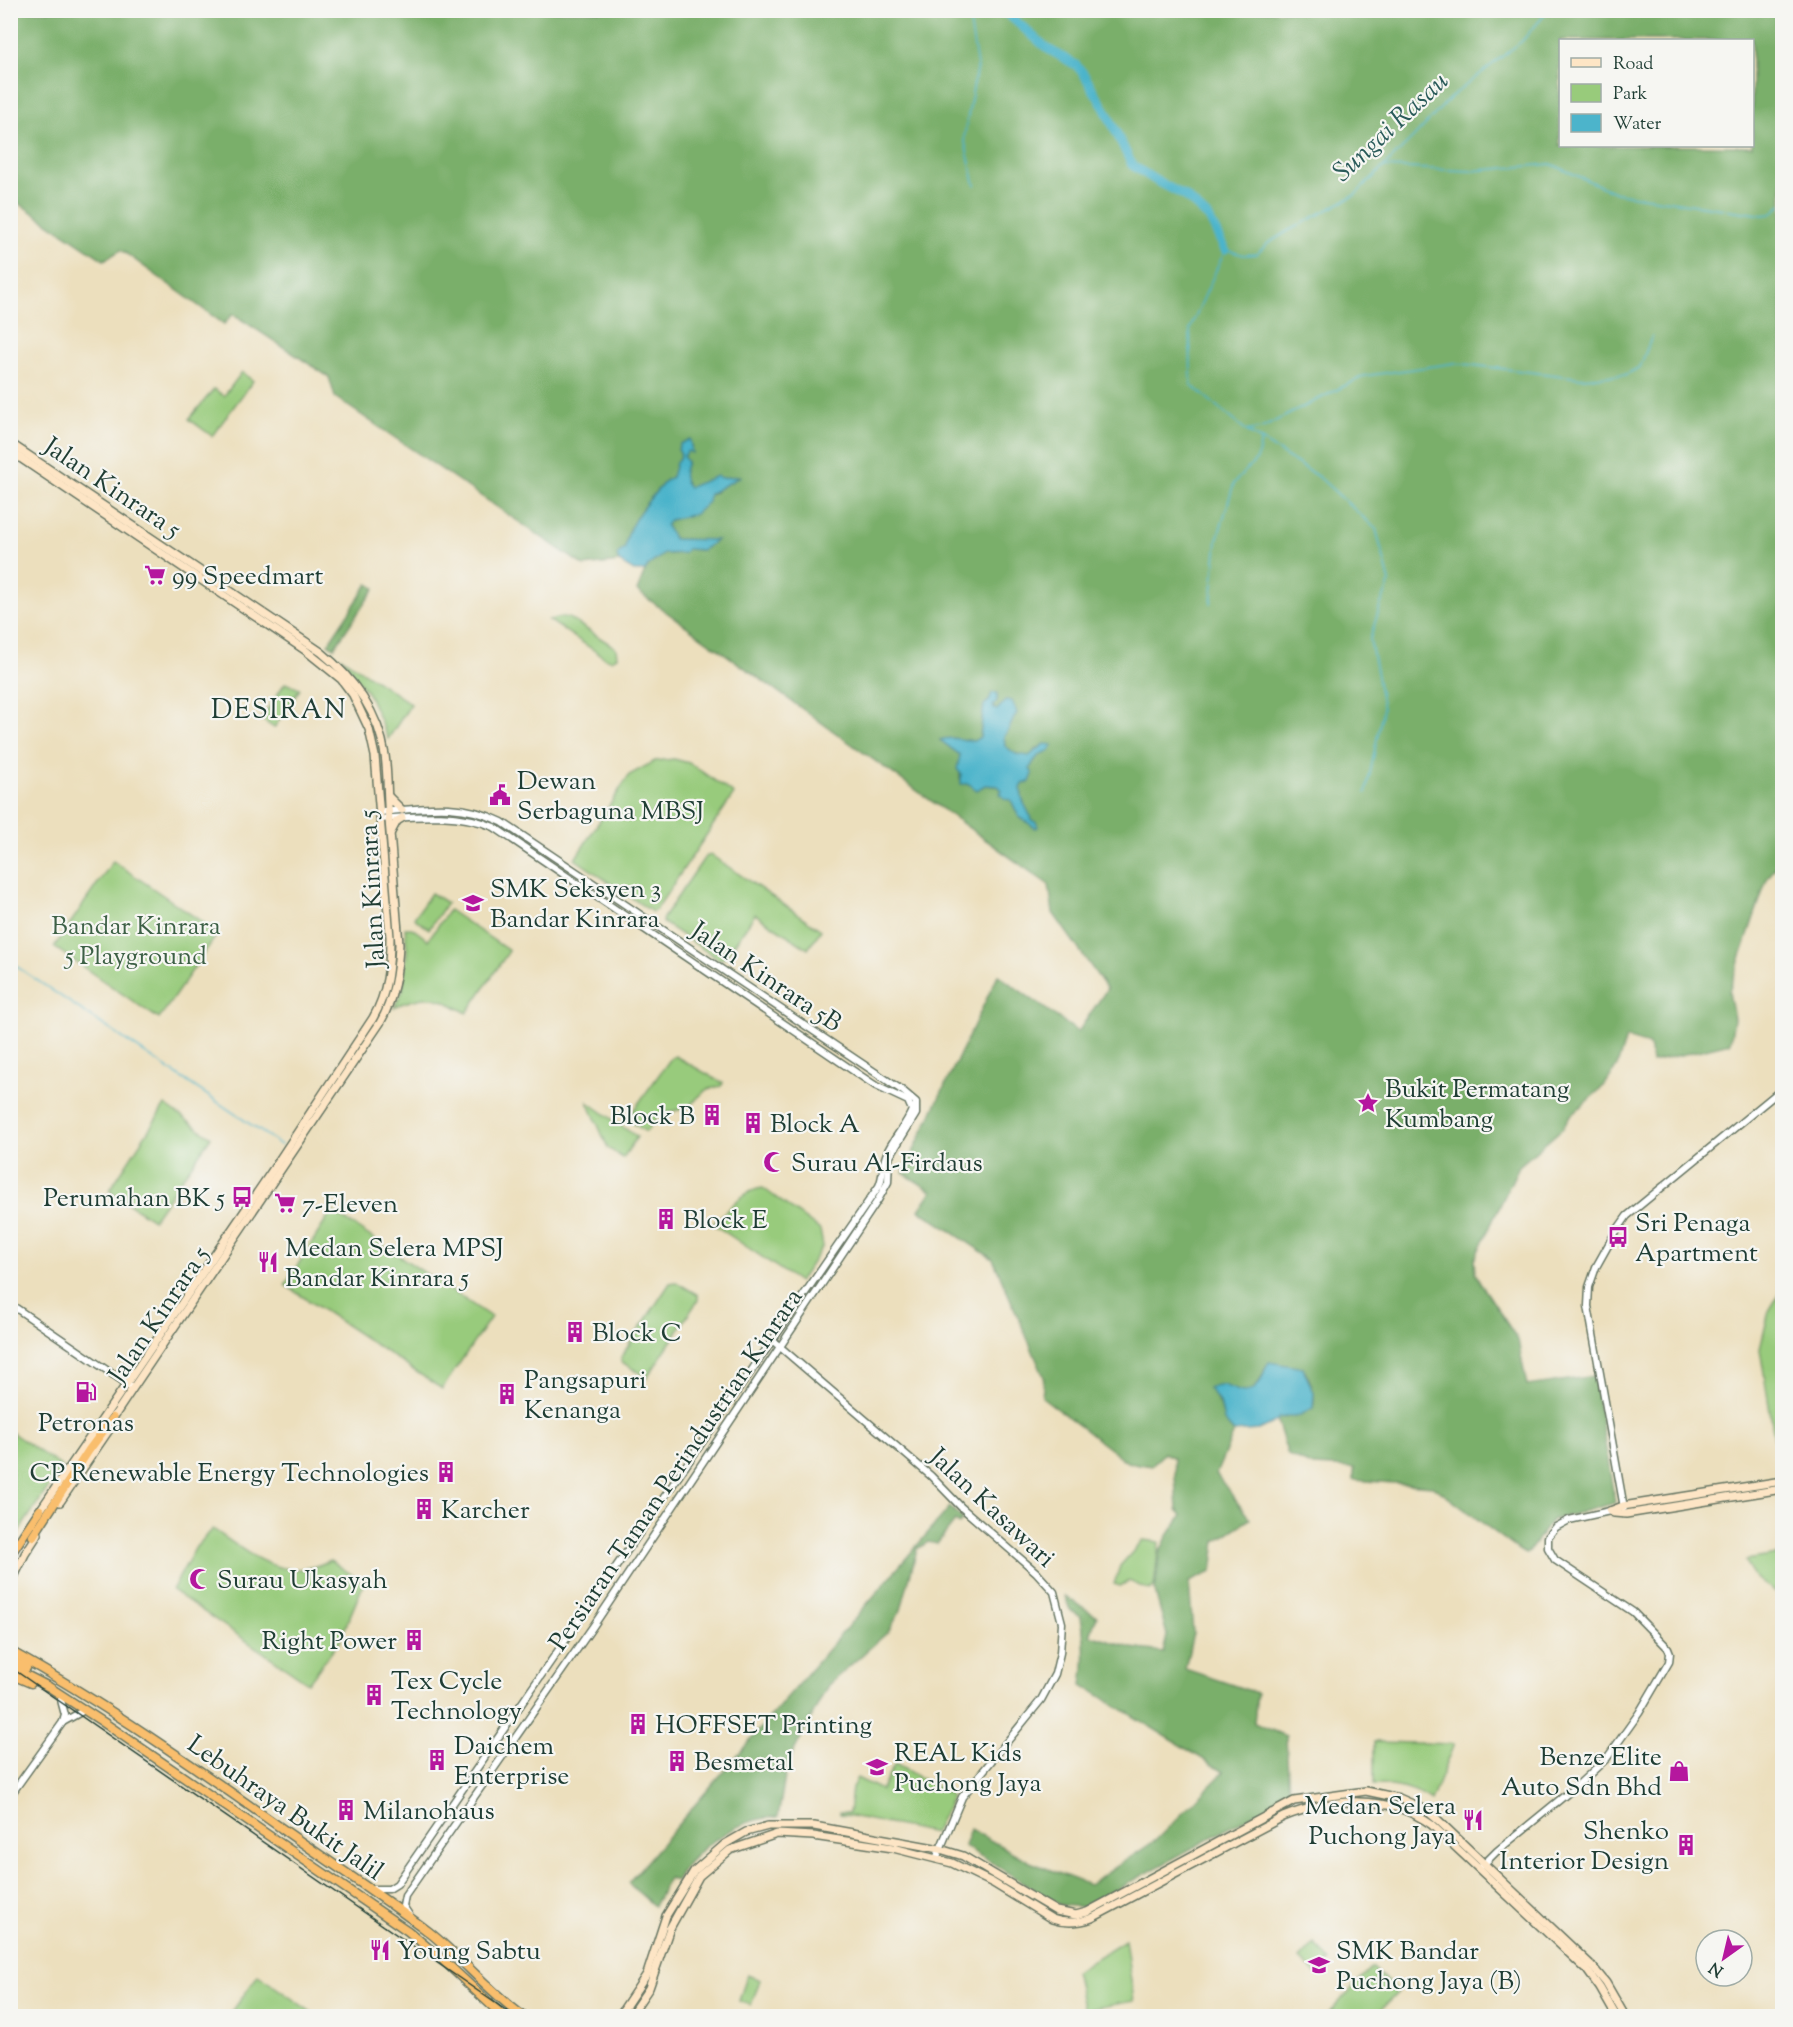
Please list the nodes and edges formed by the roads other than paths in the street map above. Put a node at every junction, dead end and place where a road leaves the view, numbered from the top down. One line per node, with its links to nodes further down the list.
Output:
1 (10, 443): 3 (main road, Jalan Kinrara 5)
2 (10, 451): 5 (main road, Jalan Kinrara 5)
3 (388, 795): 4 (main road); 5 (main road, Jalan Kinrara 5)
4 (402, 814): 5 (street, Jalan Kinrara 5B); 6 (main road); 8 (street, Jalan Kinrara 5B); 8 (street, Jalan Kinrara 5B)
5 (385, 815): 6 (main road, Jalan Kinrara 5); 12 (main road, Jalan Kinrara 5)
6 (390, 834): 15 (main road, Jalan Kinrara 5)
7 (1782, 1089): 20 (street)
8 (902, 1094): 10 (street, Persiaran Taman Perindustrian Kinrara); 11 (street, Persiaran Taman Perindustrian Kinrara)
9 (10, 1306): 13 (street)
10 (772, 1340): 11 (street, Jalan Kasawari); 40 (street, Persiaran Taman Perindustrian Kinrara)
11 (780, 1348): 37 (street, Jalan Kasawari); 41 (street, Persiaran Taman Perindustrian Kinrara)
12 (133, 1372): 13 (main road); 14 (main road, Jalan Kinrara 5)
13 (115, 1377): 14 (street); 16 (main road)
14 (125, 1384): 15 (street); 16 (main road, Jalan Kinrara 5)
15 (132, 1389): 17 (main road, Jalan Kinrara 5)
16 (118, 1394): 21 (main road, Jalan Kinrara 5)
17 (113, 1418): 24 (highway); 27 (main road, Jalan Kinrara 5)
18 (1782, 1481): 20 (main road)
19 (1782, 1489): 23 (main road)
20 (1623, 1506): 22 (main road); 23 (street)
21 (40, 1510): 25 (highway); 26 (main road, Jalan Kinrara 5)
22 (1610, 1511): 23 (main road); 39 (street)
23 (1626, 1514)
24 (33, 1536)
25 (10, 1555)
26 (10, 1561)
27 (10, 1585)
28 (12, 1654): 34 (highway); 40 (highway, Lebuhraya Bukit Jalil)
29 (10, 1666): 34 (highway, Lebuhraya Bukit Jalil)
30 (10, 1674): 31 (highway)
31 (61, 1700): 32 (highway); 33 (street)
32 (81, 1712): 33 (street); 35 (highway)
33 (63, 1722): 36 (street)
34 (103, 1722): 35 (highway, Lebuhraya Bukit Jalil)
35 (117, 1732): 42 (highway, Lebuhraya Bukit Jalil)
36 (10, 1796)
37 (940, 1849): 38 (street, Jalan Kasawari); 39 (main road); 44 (main road)
38 (936, 1859): 39 (main road); 45 (main road)
39 (1482, 1866): 46 (main road); 47 (main road)
40 (367, 1888): 41 (highway, Lebuhraya Bukit Jalil)
41 (413, 1920): 43 (highway, Lebuhraya Bukit Jalil)
42 (503, 2016)
43 (523, 2016)
44 (619, 2016)
45 (630, 2016)
46 (1616, 2016)
47 (1624, 2016)

